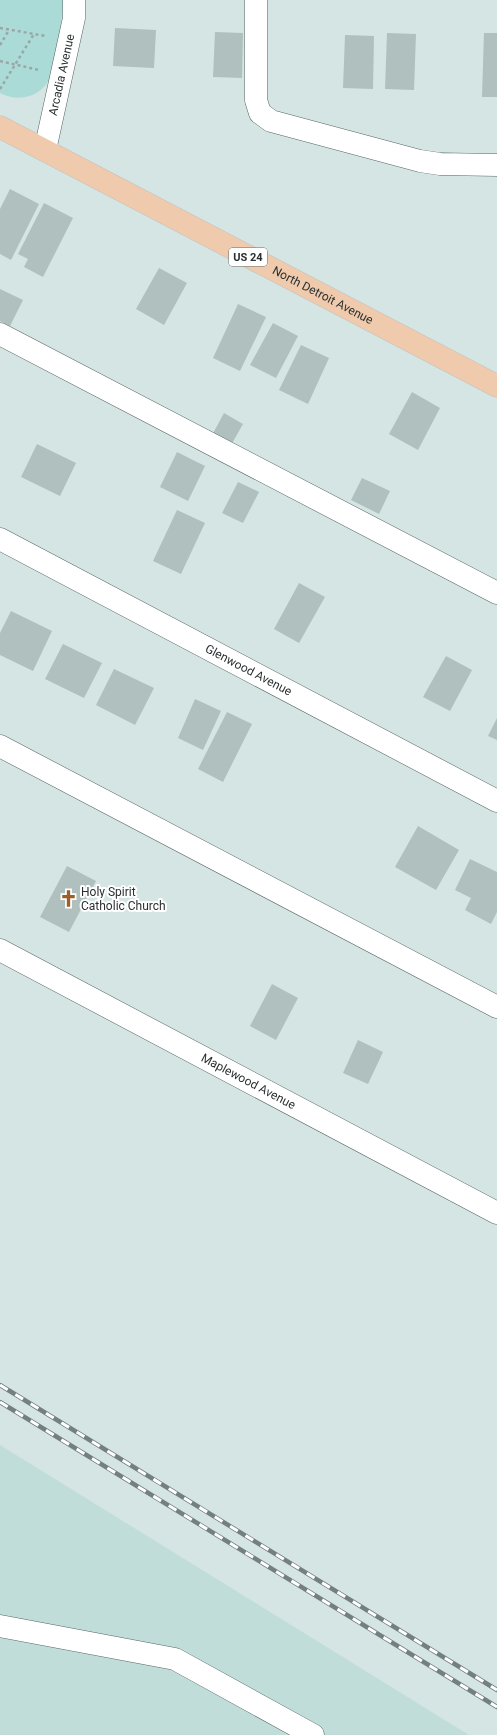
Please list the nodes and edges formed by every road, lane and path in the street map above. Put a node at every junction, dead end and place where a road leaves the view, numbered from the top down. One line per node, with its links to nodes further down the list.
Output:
1 (74, 0): 13 (street, Arcadia Avenue)
2 (256, 0): 14 (street)
3 (0, 28): 4 (path)
4 (9, 30): 5 (path); 7 (path)
5 (34, 34): 6 (path); 9 (path)
6 (49, 37)
7 (0, 45)
8 (0, 61): 9 (path)
9 (16, 65): 10 (path); 11 (path)
10 (43, 71)
11 (0, 89)
12 (1, 131): 13 (main road, North Detroit Avenue / US 24)
13 (45, 150): 16 (main road, North Detroit Avenue / US 24)
14 (497, 165)
15 (0, 334): 18 (street)
16 (497, 386)
17 (0, 539): 20 (street, Glenwood Avenue)
18 (497, 593)
19 (0, 746): 22 (street)
20 (497, 801)
21 (0, 950): 23 (street, Maplewood Avenue)
22 (497, 1007)
23 (497, 1214)
24 (0, 1626): 25 (street)
25 (313, 1735)

